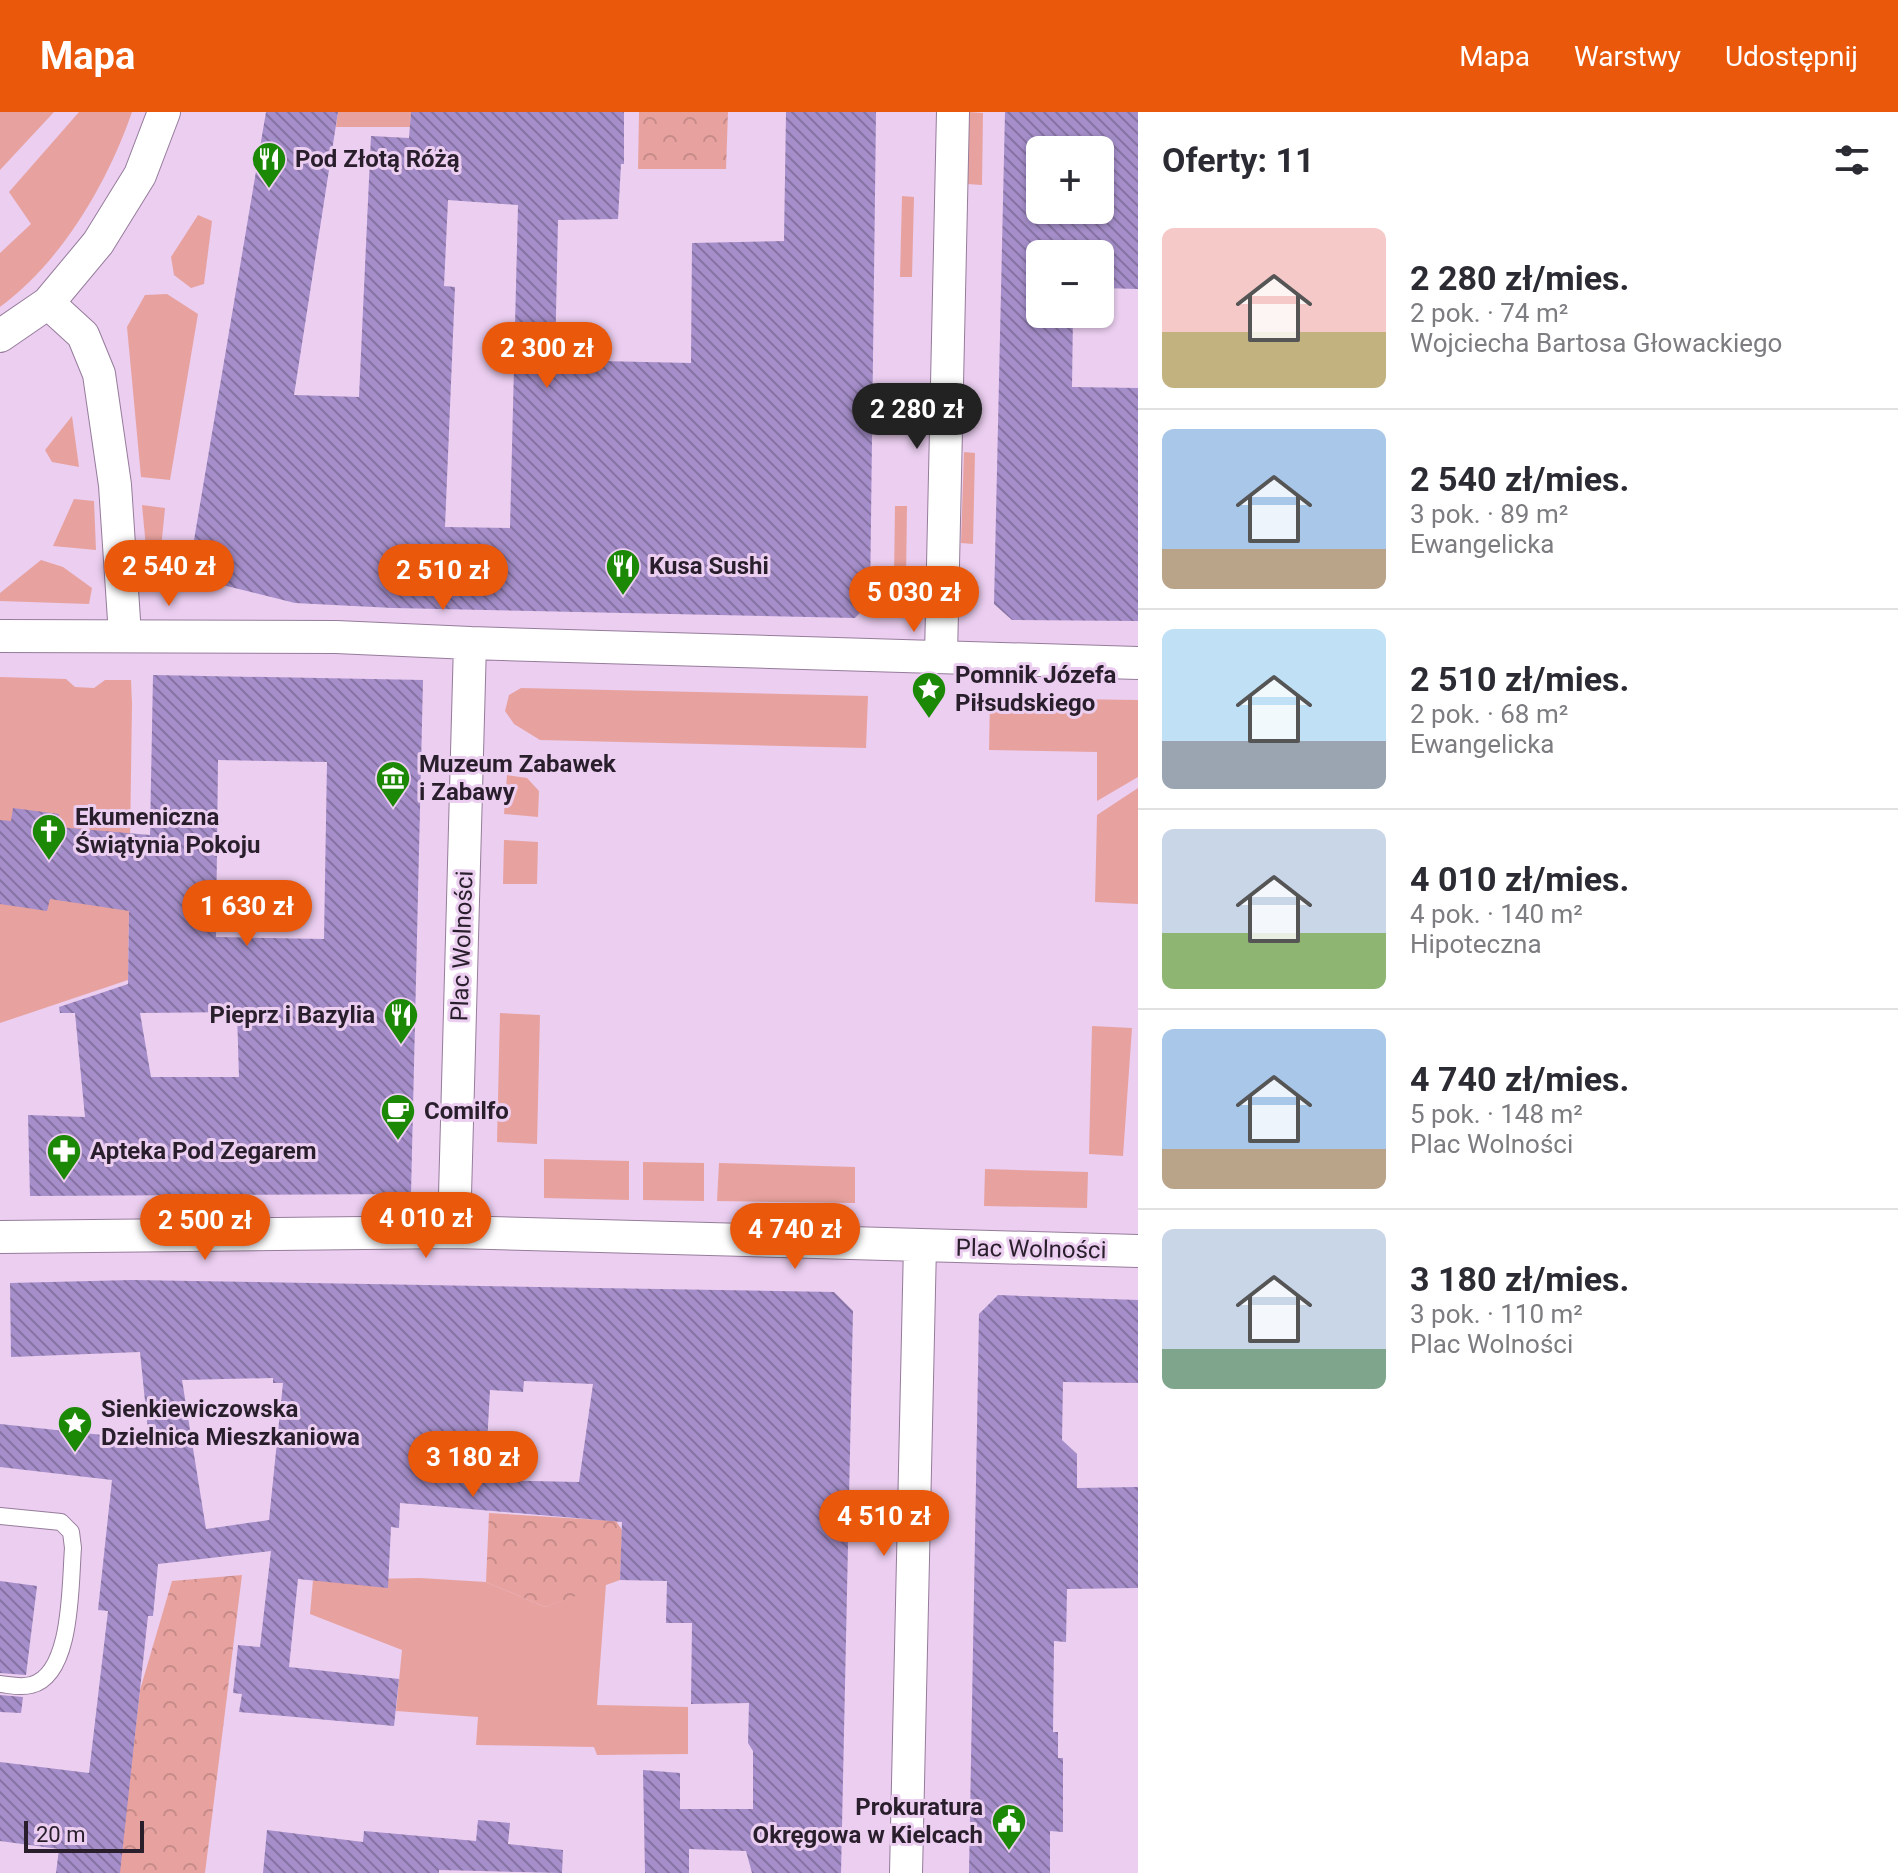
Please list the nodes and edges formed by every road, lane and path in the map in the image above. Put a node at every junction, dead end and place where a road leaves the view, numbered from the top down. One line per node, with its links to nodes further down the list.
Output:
1 (164, 112): 3 (street)
2 (953, 112): 8 (street)
3 (48, 303): 4 (street); 5 (street)
4 (0, 336)
5 (125, 635): 6 (street); 7 (street)
6 (0, 636)
7 (470, 643): 8 (street); 10 (street, Plac Wolności)
8 (941, 656): 9 (street)
9 (1138, 663)
10 (454, 1232): 11 (street); 12 (street, Plac Wolności)
11 (0, 1237)
12 (920, 1245): 13 (street, Plac Wolności); 16 (street)
13 (1138, 1251)
14 (0, 1516): 15 (lane)
15 (0, 1684)
16 (906, 1873)

